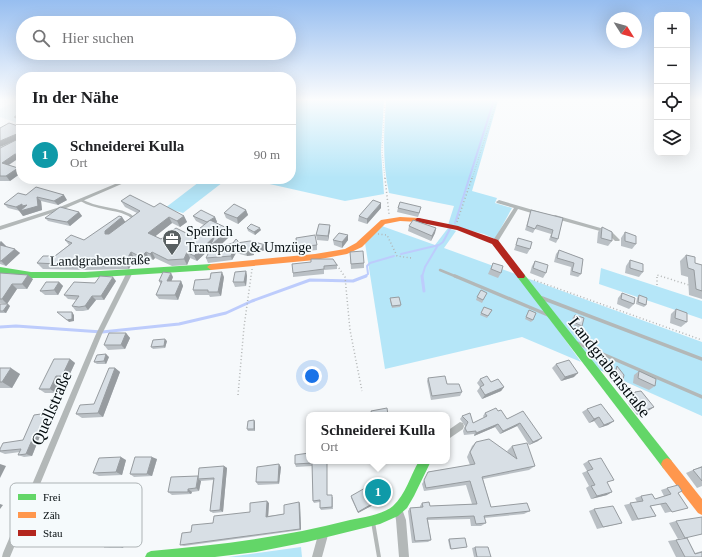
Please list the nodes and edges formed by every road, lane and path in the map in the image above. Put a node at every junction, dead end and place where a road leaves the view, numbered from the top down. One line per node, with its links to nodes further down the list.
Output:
1 (384, 126): 7 (path)
2 (489, 126): 9 (path)
3 (119, 184): 4 (street)
4 (81, 200): 8 (lane); 10 (street)
5 (499, 202): 6 (street)
6 (517, 207): 12 (street); 13 (street)
7 (390, 220): 9 (street, Landgrabenstraße); 11 (street, Landgrabenstraße)
8 (132, 223)
9 (455, 227): 13 (street, Landgrabenstraße)
10 (0, 228)
11 (370, 234): 14 (street, Landgrabenstraße); 15 (path)
12 (617, 240)
13 (495, 242): 20 (street, Landgrabenstraße)
14 (330, 254): 16 (street, Landgrabenstraße); 28 (path)
15 (411, 258)
16 (253, 263): 19 (street, Landgrabenstraße); 29 (path)
17 (0, 270): 19 (street, Landgrabenstraße)
18 (440, 270): 24 (lane)
19 (129, 274): 34 (street, Quellstraße)
20 (522, 276): 23 (street, Landgrabenstraße); 25 (path)
21 (657, 285): 22 (path)
22 (694, 287)
23 (536, 296): 24 (street, Landgrabenstraße); 27 (lane)
24 (552, 316): 26 (street, Landgrabenstraße)
25 (702, 340)
26 (571, 341): 30 (lane); 36 (street, Landgrabenstraße)
27 (702, 359)
28 (362, 391)
29 (238, 395)
30 (702, 397)
31 (460, 426): 32 (street)
32 (450, 434)
33 (423, 464): 35 (street)
34 (35, 483)
35 (398, 509): 37 (street); 44 (street)
36 (702, 509)
37 (373, 520): 38 (street); 43 (lane)
38 (323, 535): 41 (street); 42 (street)
39 (10, 542): 40 (street, Quellstraße)
40 (4, 556)
41 (151, 557)
42 (317, 557)
43 (379, 557)
44 (404, 557)

